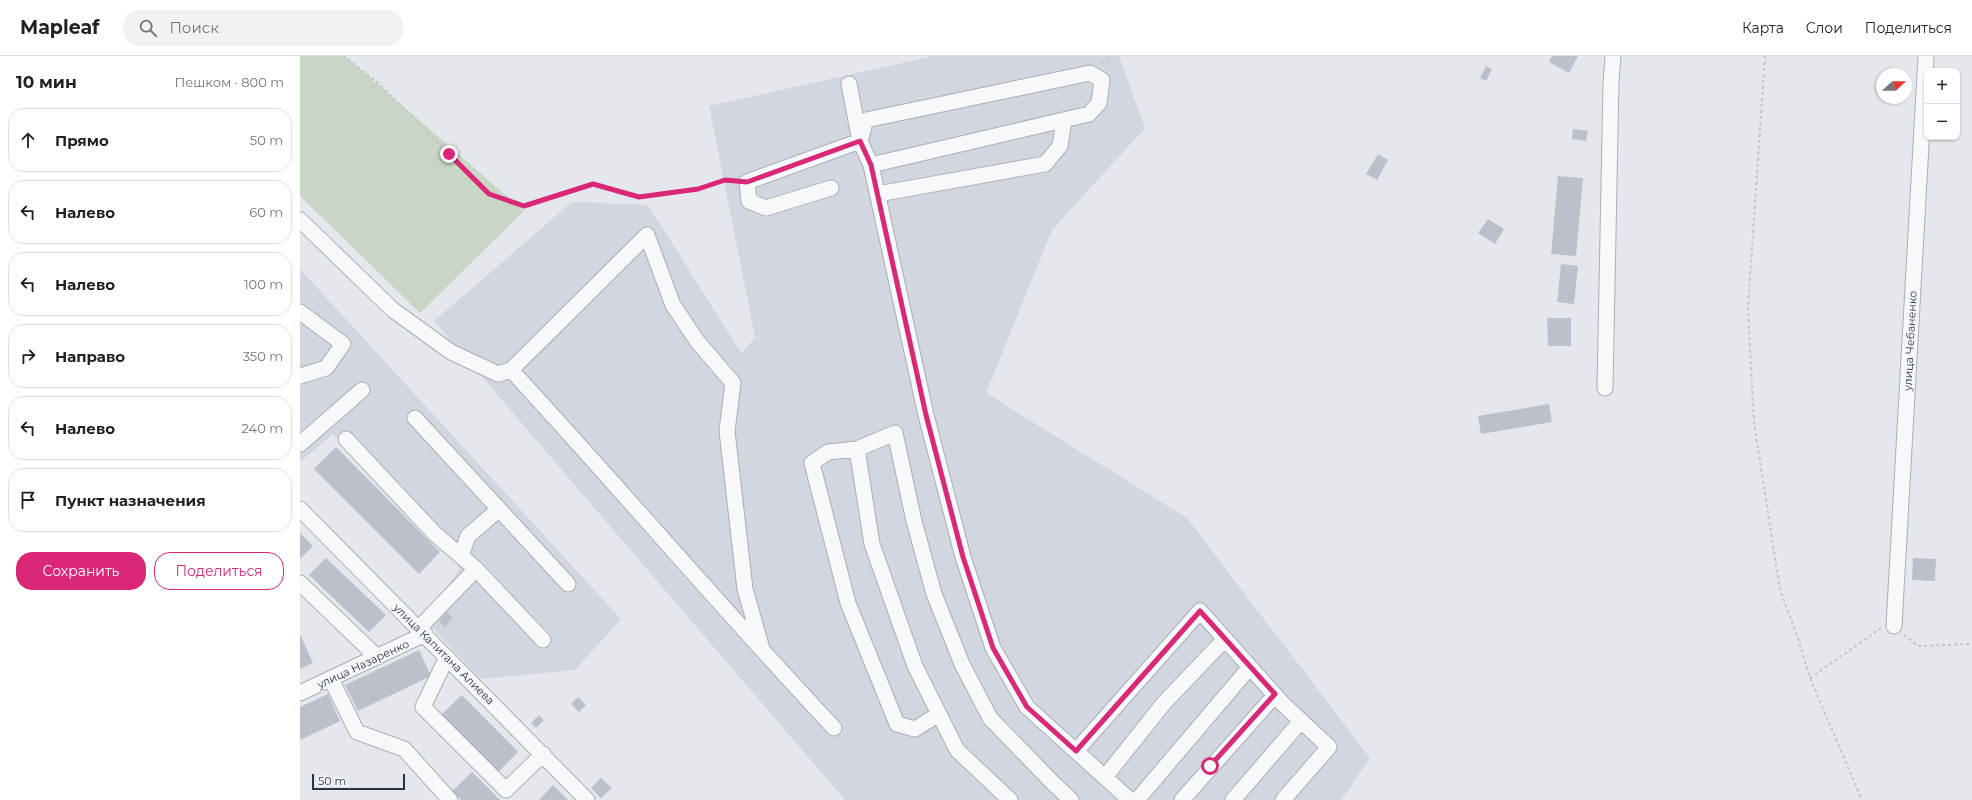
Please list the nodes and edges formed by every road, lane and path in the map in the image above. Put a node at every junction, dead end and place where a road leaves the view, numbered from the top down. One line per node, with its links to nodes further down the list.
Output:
1 (343, 56): 9 (path)
2 (1613, 56): 16 (street)
3 (1765, 56): 37 (path)
4 (1926, 56): 28 (street, улица Чебаненко)
5 (849, 84): 7 (street)
6 (1064, 120): 7 (street); 8 (street); 11 (street)
7 (860, 141): 8 (street); 9 (street)
8 (871, 165): 11 (street)
9 (747, 182): 10 (street)
10 (831, 188)
11 (878, 194): 44 (street)
12 (300, 220): 14 (street)
13 (300, 312): 15 (street)
14 (511, 370): 33 (street); 33 (street)
15 (300, 376)
16 (1605, 388)
17 (362, 390): 20 (street)
18 (415, 418): 23 (street)
19 (346, 439): 24 (street)
20 (300, 444)
21 (856, 449): 41 (street); 41 (street); 50 (street)
22 (300, 509): 29 (street, улица Капитана Алиева)
23 (498, 510): 24 (street); 27 (street)
24 (461, 556): 25 (street)
25 (476, 569): 29 (street); 31 (street)
26 (300, 583): 35 (street)
27 (568, 584)
28 (1894, 626): 32 (path); 37 (path)
29 (422, 631): 34 (street, улица Капитана Алиева); 35 (street, улица Назаренко)
30 (1225, 639): 36 (street); 44 (street); 46 (street)
31 (543, 640)
32 (1972, 644)
33 (763, 653): 43 (street)
34 (447, 656): 45 (street, улица Капитана Алиева); 45 (street)
35 (377, 657): 38 (street, улица Назаренко)
36 (1250, 666): 40 (street); 52 (street)
37 (1810, 678): 56 (path)
38 (331, 679): 39 (street, улица Назаренко); 47 (street)
39 (300, 693)
40 (1275, 694): 42 (street); 53 (street)
41 (939, 714): 49 (street)
42 (1301, 721): 54 (street); 55 (street)
43 (834, 728)
44 (1076, 751): 46 (street)
45 (543, 754): 48 (street, улица Капитана Алиева)
46 (1105, 777): 51 (street)
47 (450, 800)
48 (587, 800)
49 (1010, 800)
50 (1071, 800)
51 (1130, 800)
52 (1136, 800)
53 (1182, 800)
54 (1233, 800)
55 (1283, 800)
56 (1862, 800)

